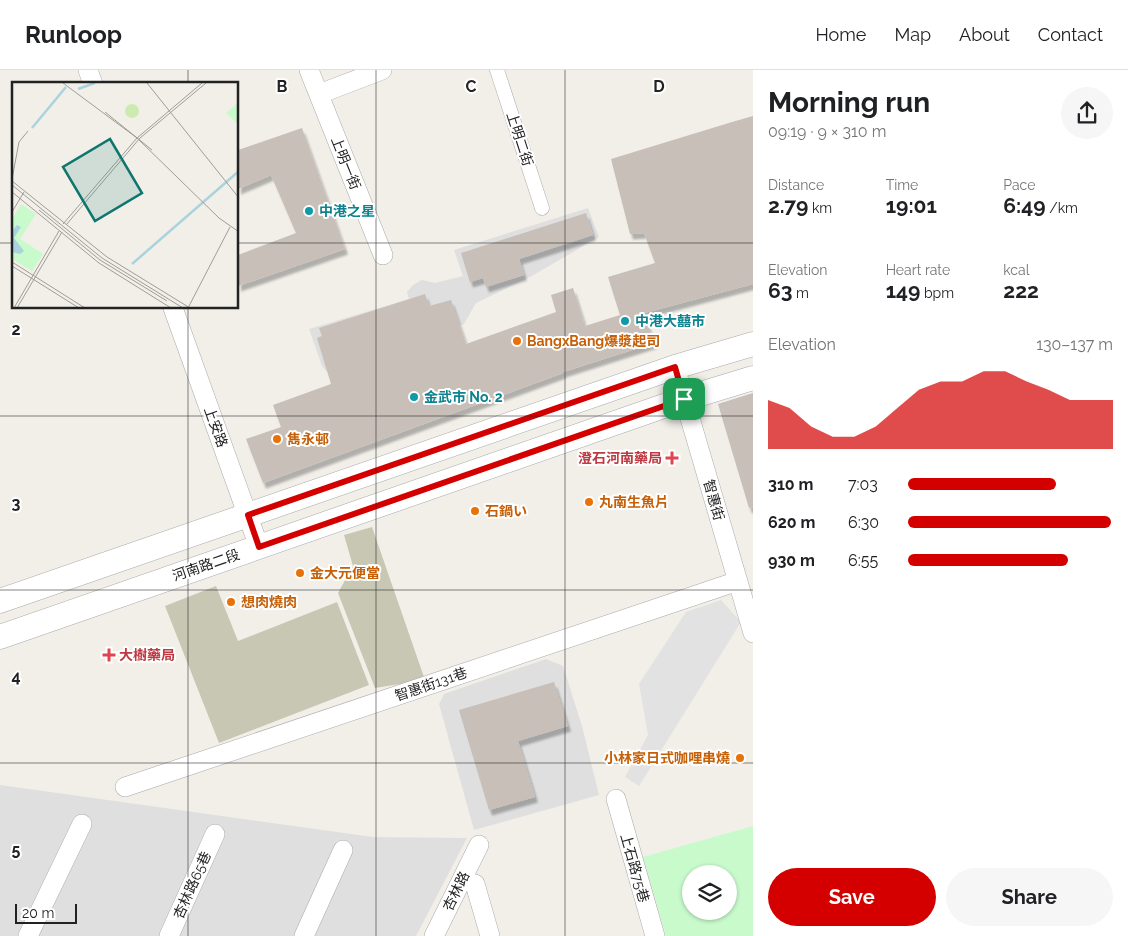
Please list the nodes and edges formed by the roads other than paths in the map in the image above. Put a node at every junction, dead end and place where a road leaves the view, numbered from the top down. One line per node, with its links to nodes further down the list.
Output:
1 (88, 70): 5 (street)
2 (309, 70): 6 (street, 上明一街)
3 (382, 70): 6 (street)
4 (497, 70): 7 (street, 上明二街)
5 (92, 82)
6 (319, 94): 8 (street, 上明一街)
7 (542, 208)
8 (383, 255)
9 (173, 309): 14 (street, 上安路)
10 (753, 344): 11 (street)
11 (675, 367): 13 (street, 智惠街); 14 (street)
12 (753, 378): 13 (street, 河南路二段)
13 (684, 399): 15 (street, 河南路二段); 16 (street, 智惠街)
14 (248, 515): 15 (street, 上安路); 17 (street)
15 (259, 547): 19 (street, 河南路二段)
16 (738, 581): 18 (street, 智惠街); 20 (street, 智惠街131巷)
17 (0, 601)
18 (753, 633)
19 (0, 637)
20 (125, 786)
21 (616, 799): 32 (street, 上石路75巷)
22 (82, 824): 27 (street)
23 (215, 834): 28 (street, 杏林路65巷)
24 (479, 845): 30 (street, 杏林路)
25 (343, 850): 29 (street)
26 (475, 884): 31 (street)
27 (28, 936)
28 (169, 936)
29 (304, 936)
30 (434, 936)
31 (490, 936)
32 (654, 936)

